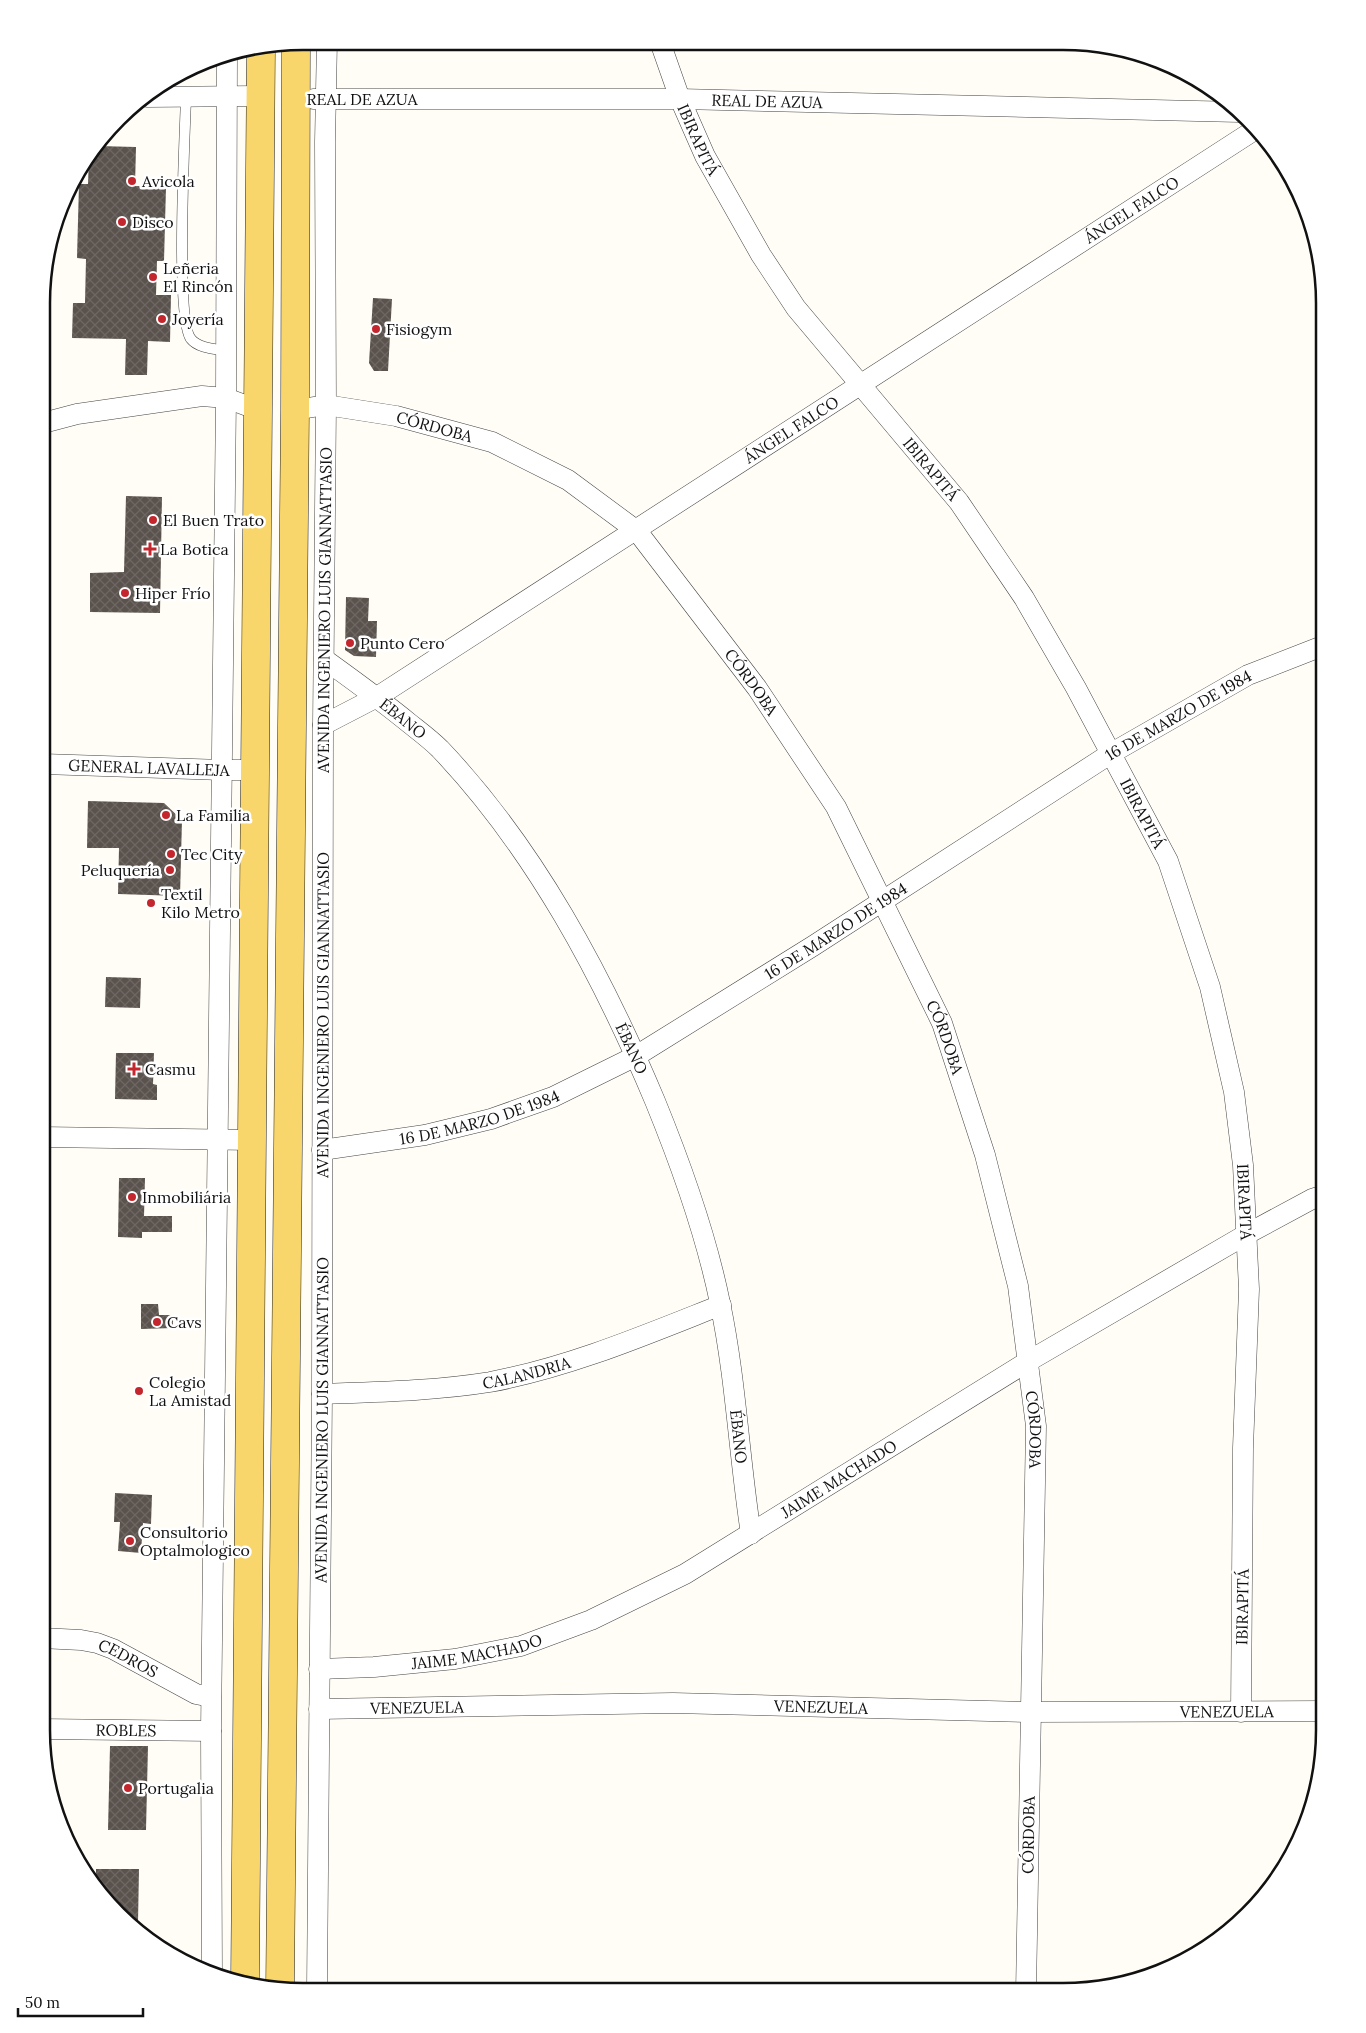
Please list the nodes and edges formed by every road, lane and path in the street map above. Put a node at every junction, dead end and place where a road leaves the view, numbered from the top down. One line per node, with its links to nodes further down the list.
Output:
1 (296, 50): 10 (main road, AVENIDA INGENIERO LUIS GIANNATTASIO)
2 (327, 50): 11 (street, AVENIDA INGENIERO LUIS GIANNATTASIO)
3 (663, 50): 12 (street, IBIRAPITÁ)
4 (261, 54): 7 (main road)
5 (226, 62): 6 (street)
6 (226, 96): 7 (street); 9 (street); 15 (street)
7 (260, 96): 19 (main road)
8 (157, 97): 9 (street)
9 (186, 97): 15 (lane)
10 (296, 99): 11 (street, REAL DE AZUA); 20 (main road, AVENIDA INGENIERO LUIS GIANNATTASIO)
11 (325, 99): 12 (street, REAL DE AZUA); 18 (street, AVENIDA INGENIERO LUIS GIANNATTASIO)
12 (680, 99): 13 (street, REAL DE AZUA); 16 (street, IBIRAPITÁ)
13 (1229, 112)
14 (1250, 133): 16 (street, ÁNGEL FALCO)
15 (226, 351): 17 (street)
16 (861, 384): 22 (street, ÁNGEL FALCO); 27 (street, IBIRAPITÁ)
17 (226, 398): 19 (street); 21 (street); 29 (street)
18 (326, 405): 20 (street, CÓRDOBA); 22 (street, CÓRDOBA); 24 (street, AVENIDA INGENIERO LUIS GIANNATTASIO)
19 (258, 410): 30 (main road)
20 (295, 410): 54 (main road, AVENIDA INGENIERO LUIS GIANNATTASIO)
21 (50, 421)
22 (637, 531): 25 (street, ÁNGEL FALCO); 31 (street, CÓRDOBA)
23 (1316, 649): 27 (street, 16 DE MARZO DE 1984)
24 (324, 659): 25 (street, ÉBANO); 26 (street, AVENIDA INGENIERO LUIS GIANNATTASIO)
25 (377, 698): 26 (street, ÁNGEL FALCO); 32 (street, ÉBANO)
26 (323, 725): 36 (street, AVENIDA INGENIERO LUIS GIANNATTASIO)
27 (1110, 754): 31 (street, 16 DE MARZO DE 1984); 38 (street, IBIRAPITÁ)
28 (50, 764): 29 (street, GENERAL LAVALLEJA)
29 (222, 770): 30 (street, GENERAL LAVALLEJA); 34 (street)
30 (256, 770): 35 (main road)
31 (883, 900): 32 (street, 16 DE MARZO DE 1984); 40 (street, CÓRDOBA)
32 (636, 1056): 36 (street, 16 DE MARZO DE 1984); 39 (street, ÉBANO)
33 (50, 1137): 34 (street)
34 (217, 1139): 35 (street); 45 (street)
35 (253, 1140): 53 (main road)
36 (322, 1150): 41 (street, AVENIDA INGENIERO LUIS GIANNATTASIO)
37 (1316, 1197): 38 (street, JAIME MACHADO)
38 (1248, 1234): 40 (street, JAIME MACHADO); 49 (street, IBIRAPITÁ)
39 (721, 1305): 41 (street, CALANDRIA); 42 (street, ÉBANO)
40 (1027, 1362): 42 (street, JAIME MACHADO); 48 (street, CÓRDOBA)
41 (322, 1394): 44 (street, AVENIDA INGENIERO LUIS GIANNATTASIO)
42 (751, 1534): 44 (street, JAIME MACHADO)
43 (50, 1638): 45 (street, CEDROS)
44 (319, 1668): 46 (street, AVENIDA INGENIERO LUIS GIANNATTASIO)
45 (211, 1697): 51 (street)
46 (319, 1709): 48 (street, VENEZUELA); 55 (street, AVENIDA INGENIERO LUIS GIANNATTASIO)
47 (1316, 1711): 49 (street, VENEZUELA)
48 (1030, 1712): 49 (street, VENEZUELA); 56 (street, CÓRDOBA)
49 (1241, 1712)
50 (50, 1729): 51 (street, ROBLES)
51 (211, 1731): 52 (street)
52 (212, 1966)
53 (245, 1976)
54 (280, 1982)
55 (317, 1983)
56 (1026, 1983)

